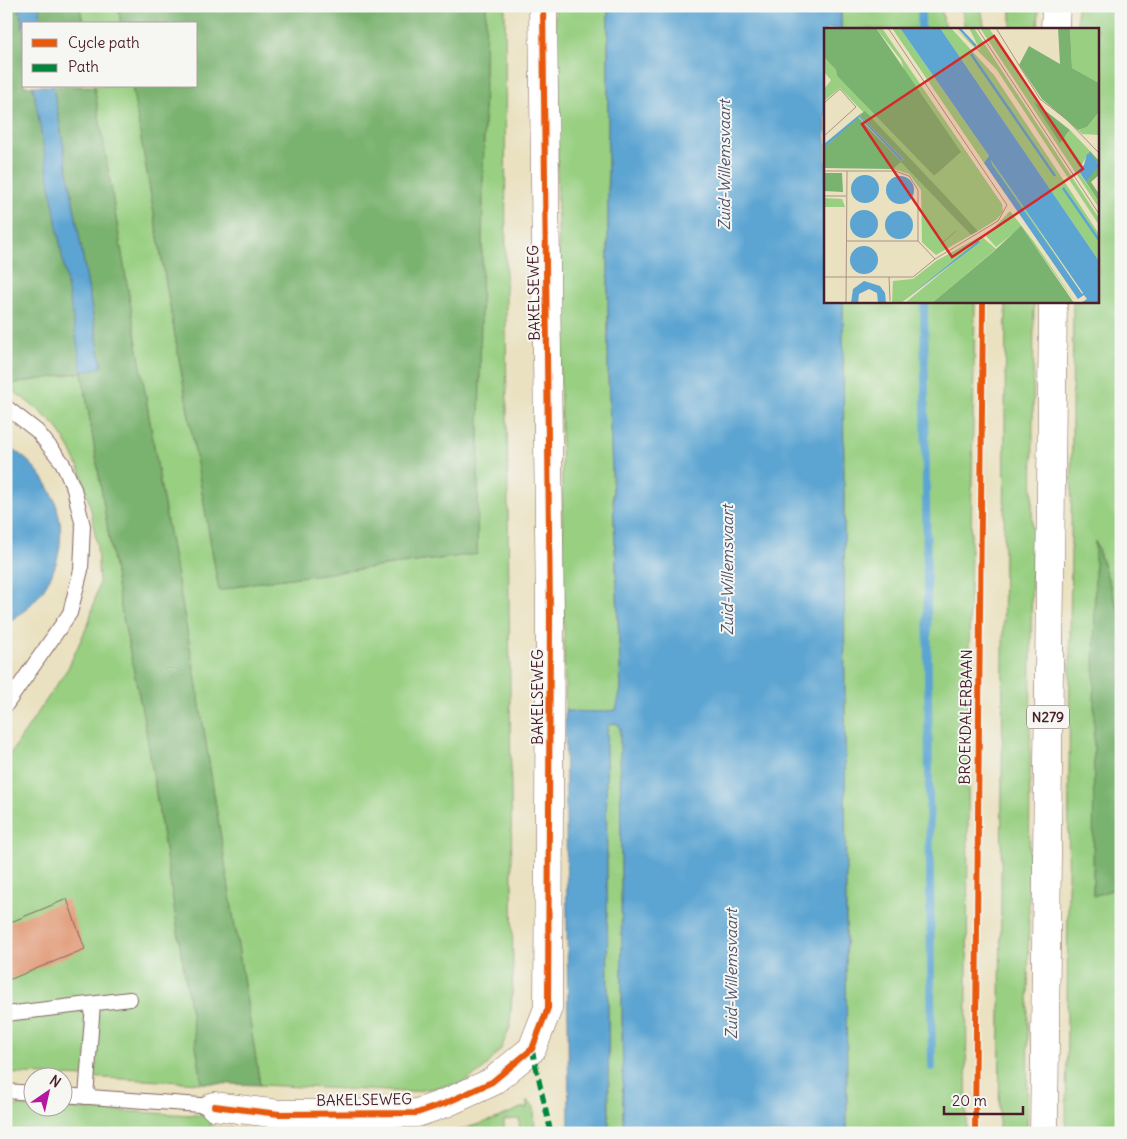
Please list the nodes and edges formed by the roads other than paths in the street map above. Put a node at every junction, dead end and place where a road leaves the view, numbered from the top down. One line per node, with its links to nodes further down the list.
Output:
1 (543, 6): 14 (street, BAKELSEWEG)
2 (1056, 6): 3 (street)
3 (1055, 28)
4 (1052, 302): 15 (street, N279)
5 (6, 407): 6 (lane)
6 (6, 705)
7 (130, 999): 8 (lane)
8 (93, 1004): 9 (lane); 13 (lane)
9 (6, 1014)
10 (6, 1091): 11 (lane)
11 (22, 1092)
12 (72, 1096): 13 (lane)
13 (86, 1097): 14 (lane)
14 (214, 1106)
15 (1044, 1133)

